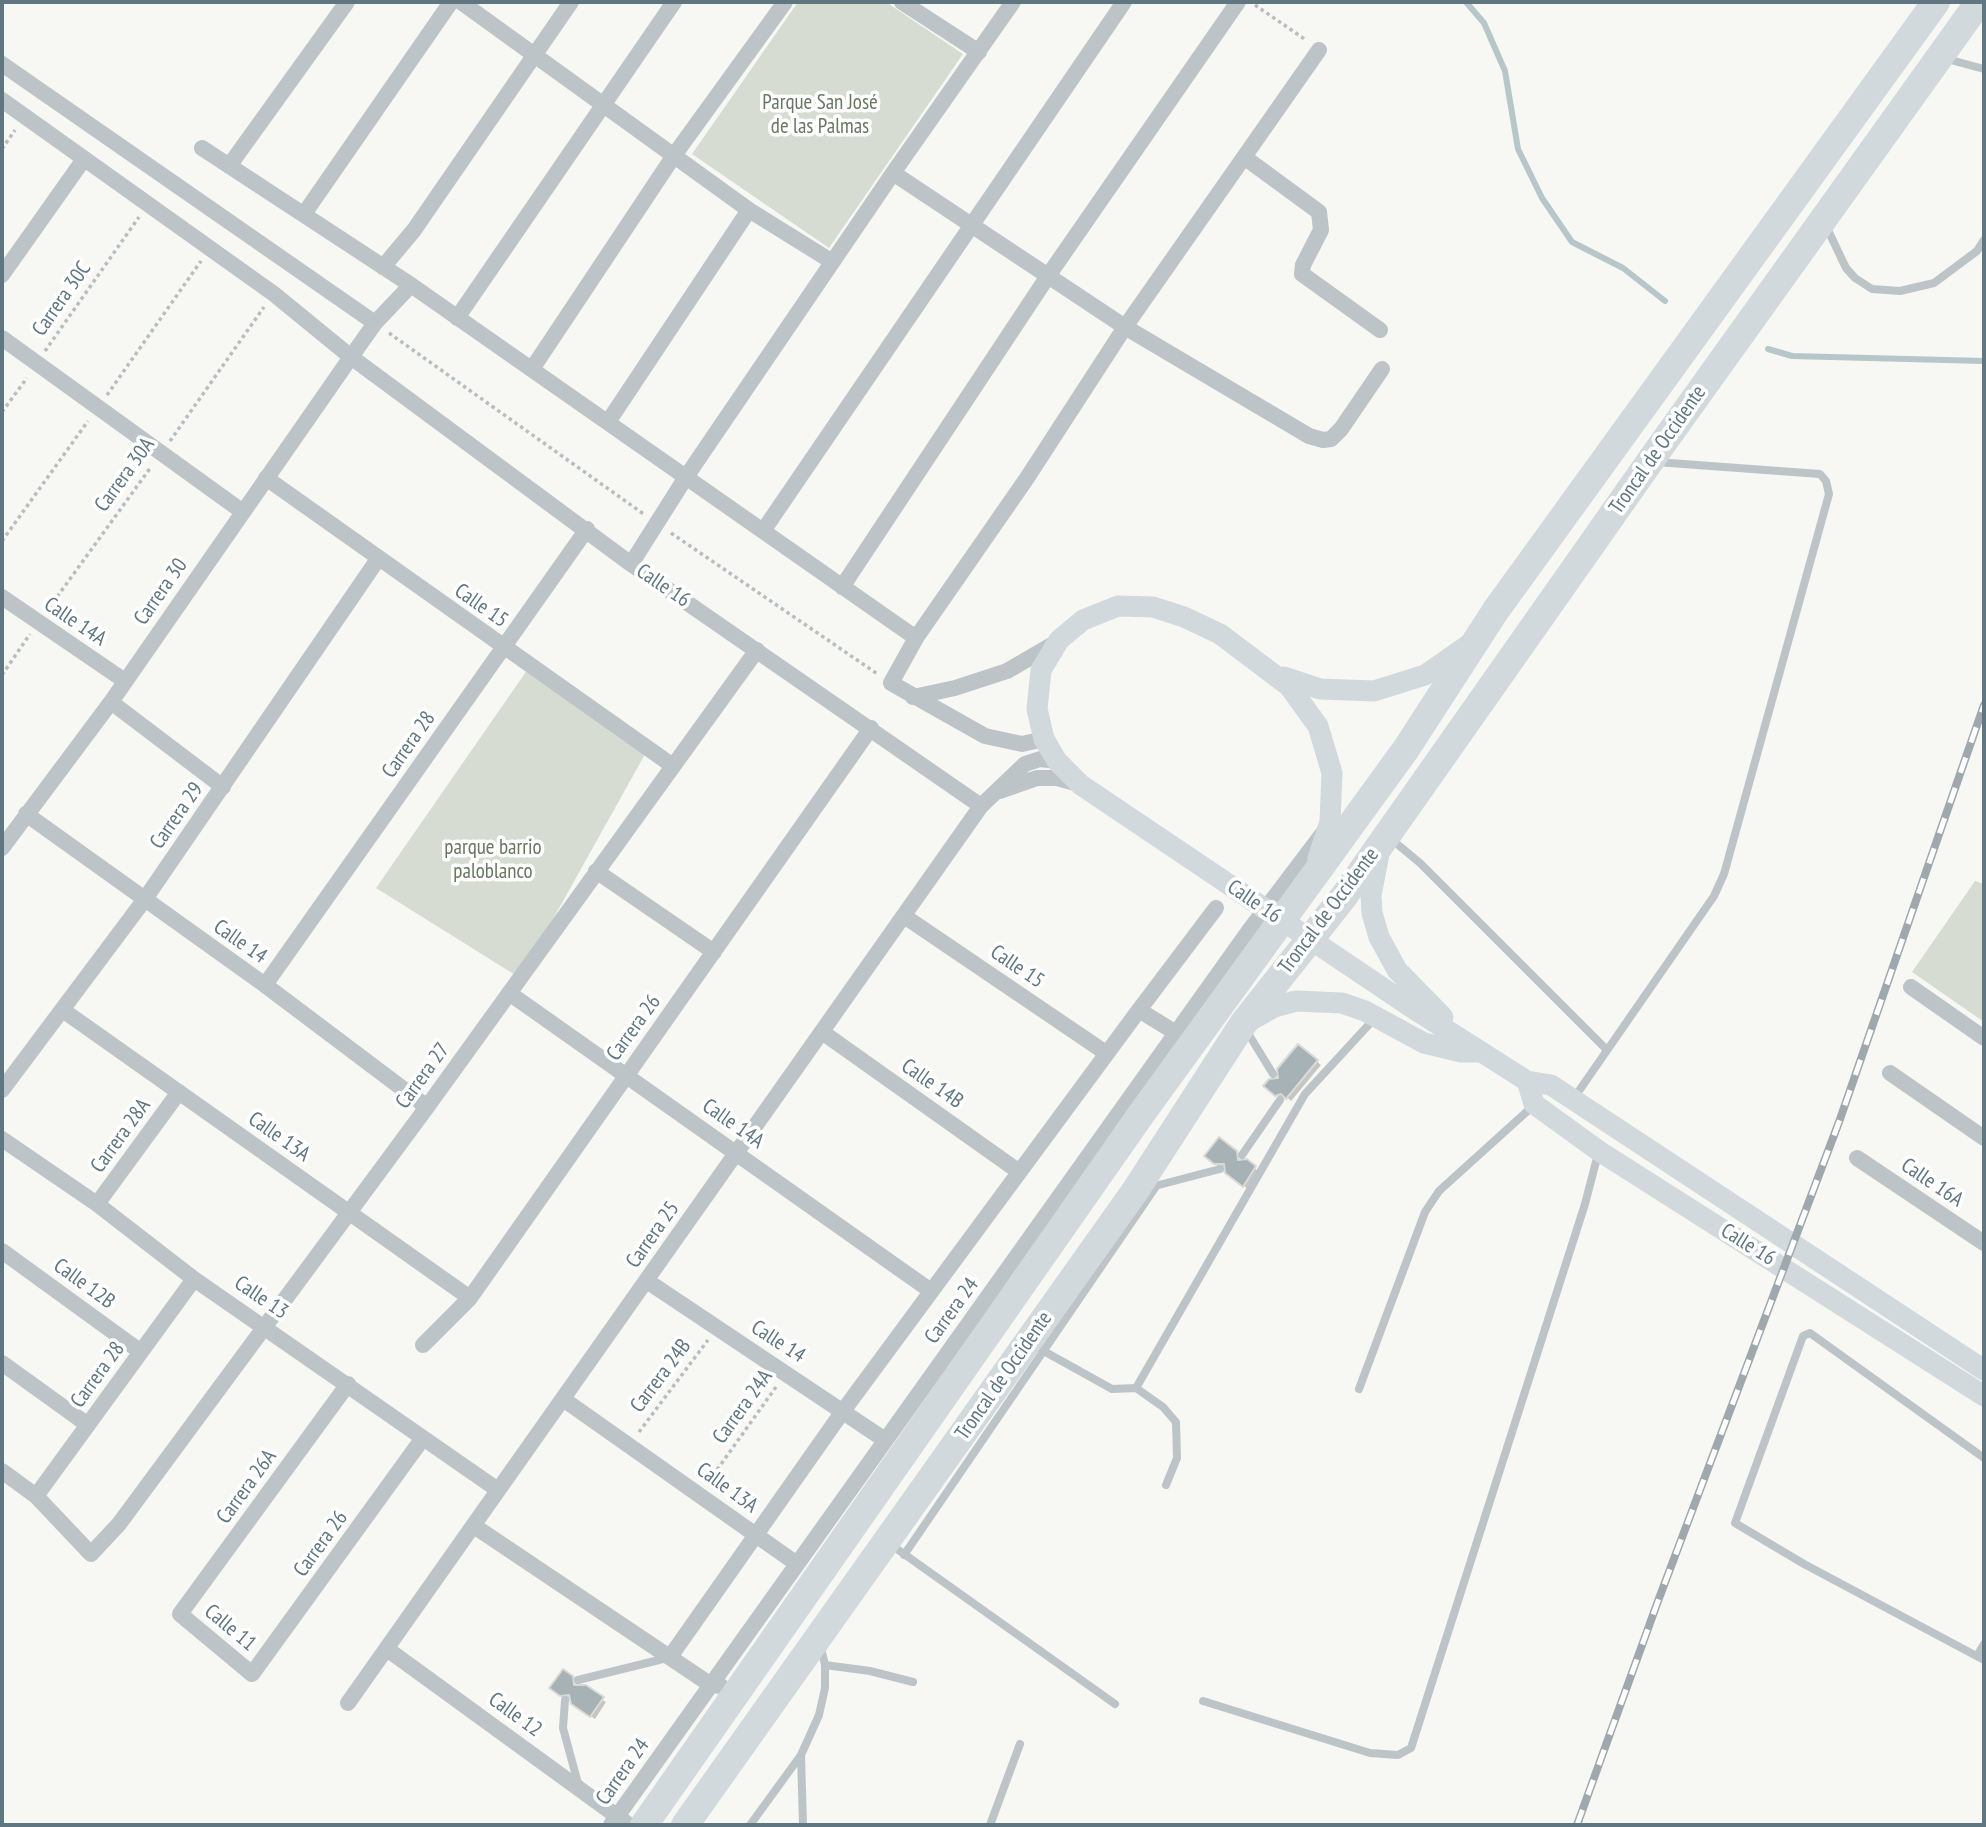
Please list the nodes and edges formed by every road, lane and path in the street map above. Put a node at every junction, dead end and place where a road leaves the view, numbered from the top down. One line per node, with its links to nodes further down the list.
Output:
1 (347, 2): 28 (street)
2 (451, 2): 32 (street)
3 (461, 2): 16 (street)
4 (571, 2): 16 (street)
5 (674, 2): 21 (street)
6 (785, 2): 25 (street)
7 (902, 2): 15 (street)
8 (1013, 2): 15 (street)
9 (1124, 2): 34 (street)
10 (1238, 2): 39 (street)
11 (1250, 2): 14 (path)
12 (1936, 2): 65 (highway, Troncal de Occidente)
13 (1979, 2): 17 (highway, Troncal de Occidente)
14 (1320, 50): 26 (street)
15 (979, 52): 29 (street)
16 (536, 53): 21 (street); 37 (street)
17 (1940, 57): 19 (lane); 33 (highway, Troncal de Occidente)
18 (2, 64): 43 (street)
19 (1984, 69)
20 (2, 100): 22 (street, Calle 16)
21 (603, 104): 25 (street); 42 (street)
22 (24, 117): 24 (path); 27 (street, Calle 16)
23 (202, 148): 28 (street)
24 (2, 149)
25 (675, 154): 31 (street); 49 (street)
26 (1244, 157): 44 (street); 45 (street)
27 (84, 159): 30 (street, Calle 16); 38 (street)
28 (229, 166): 32 (street)
29 (893, 173): 34 (street); 36 (street)
30 (148, 204): 41 (street, Calle 16); 48 (path, Carrera 30C)
31 (749, 211): 36 (street); 52 (street)
32 (304, 214): 37 (street)
33 (1823, 220): 35 (lane); 54 (highway, Troncal de Occidente)
34 (970, 226): 39 (street); 60 (street)
35 (1984, 240)
36 (831, 261): 55 (street)
37 (383, 267): 40 (street)
38 (2, 275)
39 (1048, 276): 44 (street); 63 (street)
40 (411, 285): 42 (street); 43 (street, Carrera 30)
41 (274, 294): 47 (street, Calle 16); 53 (path, Carrera 30A)
42 (457, 318): 49 (street)
43 (375, 323): 47 (street, Carrera 30); 58 (path)
44 (1125, 327): 50 (street); 67 (street)
45 (1380, 330)
46 (2, 338): 48 (street)
47 (351, 357): 56 (street, Carrera 30); 59 (street, Calle 16)
48 (37, 363): 51 (path, Carrera 30C); 53 (street)
49 (532, 369): 52 (street)
50 (1382, 369)
51 (2, 412)
52 (608, 422): 55 (street)
53 (161, 452): 57 (street); 66 (path, Carrera 30A)
54 (1649, 462): 87 (highway, Troncal de Occidente); 106 (lane)
55 (686, 477): 58 (street); 60 (street)
56 (266, 478): 57 (street, Carrera 30); 61 (street, Calle 15)
57 (243, 512): 73 (street, Carrera 30)
58 (657, 523): 62 (street); 74 (path)
59 (587, 529): 62 (street, Calle 16); 69 (street, Carrera 28)
60 (763, 531): 63 (street)
61 (378, 559): 69 (street, Calle 15); 82 (street, Carrera 29)
62 (631, 564): 70 (street, Calle 16)
63 (842, 587): 67 (street)
64 (2, 597): 66 (street, Calle 14A)
65 (1496, 610): 71 (street); 90 (highway, Troncal de Occidente)
66 (39, 622): 72 (path, Carrera 30A); 73 (street, Calle 14A)
67 (916, 638): 74 (street)
68 (1059, 640): 71 (street); 75 (street); 78 (street, Calle 16)
69 (504, 648): 80 (street, Calle 15); 95 (street, Carrera 28)
70 (757, 650): 77 (street, Calle 16); 80 (street, Carrera 27)
71 (1269, 670): 86 (street)
72 (2, 675)
73 (125, 681): 76 (street, Carrera 30)
74 (891, 684): 75 (street)
75 (913, 696): 78 (street)
76 (111, 702): 82 (street); 85 (street, Carrera 30)
77 (871, 728): 84 (street, Calle 16); 94 (street, Carrera 26)
78 (1044, 739): 79 (street, Calle 16)
79 (1057, 761): 81 (street, Calle 16); 83 (street, Carrera 25)
80 (673, 766): 89 (street, Carrera 27)
81 (1081, 785): 83 (street); 105 (street, Calle 16)
82 (223, 787): 91 (street, Carrera 29)
83 (994, 793): 84 (street, Carrera 25)
84 (981, 806): 93 (street, Carrera 25)
85 (26, 814): 88 (street, Carrera 30); 91 (street, Calle 14)
86 (1330, 822): 90 (street); 103 (street, Carrera 24)
87 (1386, 834): 101 (highway, Troncal de Occidente); 105 (street); 106 (lane)
88 (2, 848)
89 (596, 871): 94 (street); 97 (street, Carrera 27)
90 (1304, 889): 175 (highway, Troncal de Occidente)
91 (145, 899): 95 (street, Calle 14); 99 (street, Carrera 29)
92 (1216, 908): 98 (street)
93 (904, 916): 102 (street, Carrera 25); 107 (street, Calle 15)
94 (714, 952): 110 (street, Carrera 26)
95 (265, 985): 119 (street, Calle 14)
96 (1911, 987): 104 (street)
97 (509, 993): 110 (street, Calle 14A); 119 (street, Carrera 27)
98 (1139, 1010): 103 (street); 107 (street)
99 (64, 1011): 113 (street, Carrera 29); 114 (street, Calle 13A)
100 (1376, 1017): 101 (street); 105 (street); 115 (lane)
101 (1243, 1024): 109 (lane); 128 (highway, Troncal de Occidente)
102 (822, 1032): 123 (street, Carrera 25); 127 (street, Calle 14B)
103 (1176, 1033): 153 (street, Carrera 24)
104 (1984, 1038)
105 (1478, 1048): 111 (street, Calle 16)
106 (1607, 1050): 117 (lane)
107 (1106, 1054): 127 (street)
108 (1890, 1073): 120 (street)
109 (1273, 1074)
110 (626, 1075): 123 (street, Calle 14A); 136 (street, Carrera 26)
111 (1527, 1081): 117 (street, Calle 16); 118 (street)
112 (1296, 1087): 115 (lane)
113 (2, 1090)
114 (179, 1092): 129 (street, Carrera 28A); 130 (street, Calle 13A)
115 (1306, 1094): 146 (lane)
116 (1280, 1100): 124 (lane)
117 (1573, 1100): 143 (street, Calle 16)
118 (1534, 1104): 122 (street, Calle 16); 147 (lane)
119 (428, 1107): 130 (street, Carrera 27)
120 (1984, 1138)
121 (2, 1139): 129 (street, Calle 13)
122 (1598, 1151): 148 (street, Calle 16); 177 (lane)
123 (737, 1153): 134 (street, Carrera 25); 135 (street, Calle 14A)
124 (1242, 1155)
125 (1857, 1158): 131 (street, Calle 16A)
126 (1220, 1169): 128 (lane)
127 (1018, 1171): 135 (street)
128 (1146, 1188): 140 (highway, Troncal de Occidente)
129 (97, 1204): 133 (street, Calle 13)
130 (350, 1213): 136 (street, Calle 13A); 137 (street, Carrera 27)
131 (1984, 1243)
132 (2, 1251): 141 (street, Calle 12B)
133 (194, 1279): 137 (street, Calle 13); 141 (street, Carrera 28)
134 (647, 1281): 138 (street, Calle 14); 149 (street, Carrera 25)
135 (931, 1291): 150 (street)
136 (470, 1298): 139 (street, Carrera 26)
137 (266, 1326): 145 (street, Calle 13); 160 (street, Carrera 27)
138 (718, 1328): 144 (street, Calle 14); 154 (path, Carrera 24B)
139 (423, 1345)
140 (1036, 1346): 146 (lane); 163 (highway, Troncal de Occidente)
141 (141, 1352): 151 (street, Carrera 28)
142 (2, 1363): 151 (street)
143 (1984, 1370)
144 (787, 1372): 150 (street, Calle 14); 159 (path, Carrera 24A)
145 (348, 1384): 152 (street, Calle 13); 165 (street, Carrera 26A)
146 (1136, 1388): 157 (lane)
147 (1359, 1389)
148 (1984, 1396)
149 (564, 1399): 154 (street, Calle 13A); 158 (street, Carrera 25)
150 (843, 1411): 153 (street, Calle 14); 162 (street)
151 (88, 1425): 160 (street, Carrera 28)
152 (423, 1438): 158 (street, Calle 13); 171 (street, Carrera 26)
153 (885, 1440): 164 (street, Carrera 24)
154 (629, 1444): 159 (street, Calle 13A)
155 (1984, 1458): 170 (lane)
156 (2, 1471): 160 (street)
157 (1166, 1486)
158 (498, 1490): 161 (street, Carrera 25)
159 (700, 1494): 162 (street, Calle 13A)
160 (36, 1496)
161 (474, 1526): 167 (street, Carrera 25); 169 (street)
162 (756, 1534): 164 (street, Calle 13A); 169 (street)
163 (896, 1549): 168 (highway, Troncal de Occidente); 179 (lane)
164 (797, 1564): 174 (street, Carrera 24)
165 (180, 1614): 171 (street, Calle 11)
166 (1984, 1644): 170 (lane)
167 (387, 1649): 178 (street, Carrera 25); 182 (street, Calle 12)
168 (822, 1652): 173 (lane); 181 (lane); 184 (highway, Troncal de Occidente)
169 (670, 1657): 172 (lane); 174 (street)
170 (1981, 1658)
171 (253, 1674)
172 (579, 1680)
173 (913, 1682)
174 (711, 1685): 175 (street); 183 (street, Carrera 24)
175 (742, 1687): 183 (highway, Troncal de Occidente)
176 (565, 1700): 182 (lane)
177 (1203, 1701)
178 (348, 1703)
179 (1115, 1704)
180 (1020, 1744): 187 (lane)
181 (801, 1755): 185 (lane); 186 (lane)
182 (579, 1787): 183 (street, Calle 12)
183 (626, 1823)
184 (685, 1825)
185 (750, 1825)
186 (803, 1825)
187 (990, 1825)

